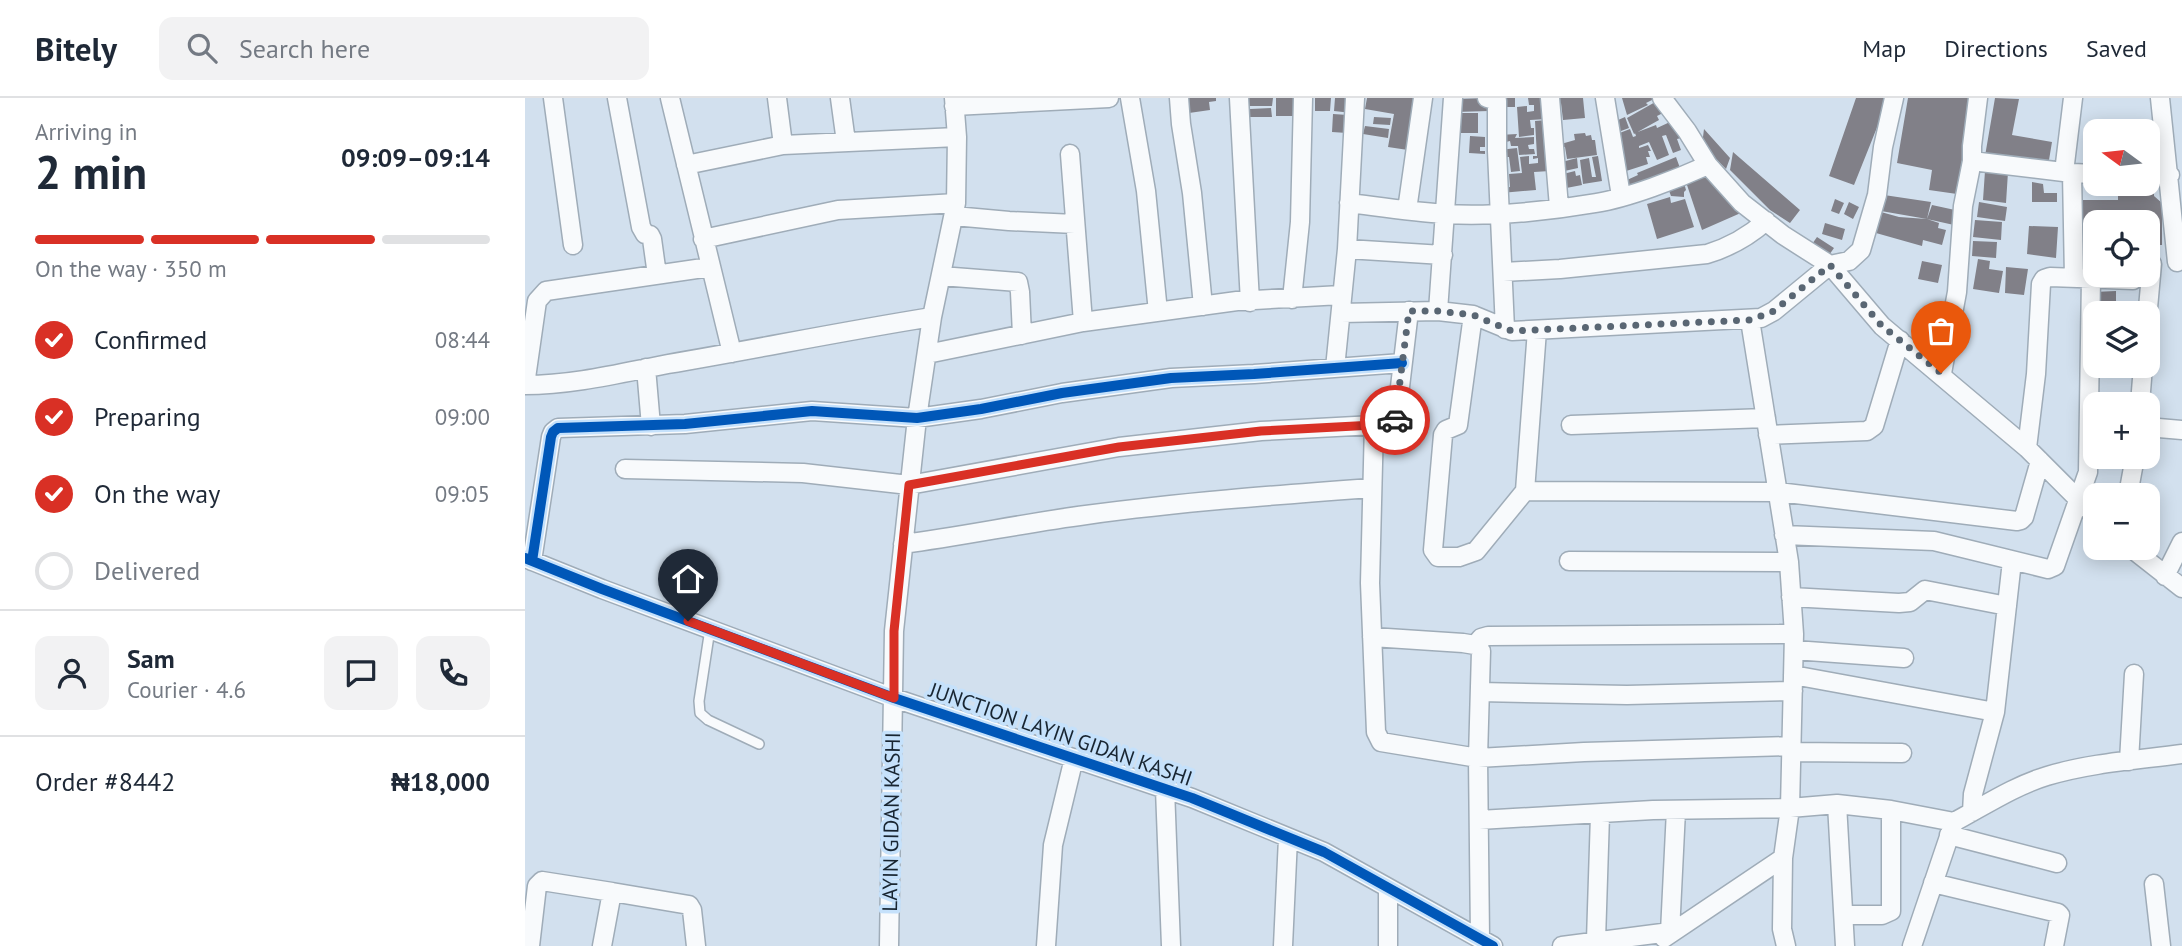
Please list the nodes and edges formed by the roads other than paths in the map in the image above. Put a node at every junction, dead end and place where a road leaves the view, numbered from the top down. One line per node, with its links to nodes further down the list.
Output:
1 (554, 98): 45 (street)
2 (617, 98): 53 (street)
3 (670, 98): 29 (street)
4 (777, 98): 26 (street)
5 (840, 98): 25 (street)
6 (1109, 98): 21 (street)
7 (1130, 98): 62 (street)
8 (1179, 98): 59 (street)
9 (1239, 98): 57 (street)
10 (1303, 98): 56 (street)
11 (1355, 98): 36 (street)
12 (1423, 98): 39 (street)
13 (1453, 98): 41 (street)
14 (1487, 98): 40 (street)
15 (1550, 98): 37 (street)
16 (1605, 98): 35 (street)
17 (1894, 98): 49 (street)
18 (1979, 98): 28 (street)
19 (2073, 98): 31 (street)
20 (2160, 98): 34 (street)
21 (1078, 99): 23 (street)
22 (1665, 99): 30 (street)
23 (954, 102): 24 (street, LAYIN GIDAN KASHI)
24 (957, 137): 25 (street); 38 (street, LAYIN GIDAN KASHI)
25 (846, 142): 26 (street)
26 (783, 145): 29 (street)
27 (1070, 154): 43 (street)
28 (1972, 162): 31 (street); 76 (street)
29 (686, 165): 44 (street)
30 (1707, 165): 35 (street); 42 (street)
31 (2068, 173): 32 (street); 55 (street)
32 (2083, 174)
33 (2160, 175): 34 (street)
34 (2170, 175): 48 (street)
35 (1621, 196): 37 (street)
36 (1349, 203): 39 (street); 46 (street)
37 (1559, 207): 40 (street)
38 (955, 209): 43 (street); 44 (street); 54 (street, LAYIN GIDAN KASHI)
39 (1407, 210): 41 (street)
40 (1500, 213): 41 (street); 52 (street)
41 (1446, 214): 47 (street)
42 (1766, 221): 49 (street); 52 (street)
43 (1075, 223): 66 (street)
44 (703, 239): 51 (street)
45 (573, 244)
46 (1347, 249): 47 (street); 58 (street)
47 (1443, 255): 61 (street)
48 (2180, 261): 50 (street)
49 (1830, 265): 65 (street); 70 (street)
50 (2160, 265)
51 (710, 267): 53 (street); 71 (street)
52 (1503, 272): 67 (street)
53 (657, 275): 77 (street)
54 (941, 276): 64 (street, LAYIN GIDAN KASHI); 69 (street)
55 (2082, 278): 78 (street); 86 (street)
56 (1292, 299): 57 (street); 58 (street)
57 (1250, 302): 59 (street)
58 (1341, 304): 60 (street); 75 (street)
59 (1203, 306): 62 (street)
60 (1409, 311): 61 (street); 73 (street)
61 (1438, 311): 63 (street)
62 (1158, 312): 66 (street)
63 (1473, 315): 67 (street); 91 (street)
64 (932, 317): 71 (street); 72 (street, LAYIN GIDAN KASHI)
65 (1750, 320): 68 (street); 83 (street)
66 (1083, 322): 69 (street)
67 (1505, 329): 68 (street)
68 (1537, 330): 91 (street)
69 (1022, 335): 72 (street)
70 (1900, 340): 76 (street); 83 (street)
71 (732, 353): 74 (street)
72 (927, 354): 79 (street, LAYIN GIDAN KASHI)
73 (1402, 363): 75 (street); 80 (street)
74 (646, 368): 77 (street); 82 (street)
75 (1335, 368): 79 (street)
76 (1941, 373): 86 (street)
77 (525, 385)
78 (2090, 392)
79 (917, 418): 82 (street); 89 (street, LAYIN GIDAN KASHI)
80 (1374, 424): 89 (street); 90 (street)
81 (1571, 425): 83 (street)
82 (651, 426): 98 (street)
83 (1767, 427): 92 (street)
84 (2160, 428): 85 (street)
85 (2182, 430)
86 (2033, 454): 92 (street); 93 (street)
87 (625, 469): 89 (street)
88 (2088, 469): 93 (street)
89 (909, 485): 97 (street, LAYIN GIDAN KASHI)
90 (1372, 488): 97 (street); 108 (street)
91 (1525, 491): 92 (street)
92 (1778, 492): 95 (street)
93 (2079, 501): 94 (street); 101 (street)
94 (2083, 505)
95 (1784, 535): 101 (street); 102 (street)
96 (2182, 542): 103 (street)
97 (903, 544): 115 (street, LAYIN GIDAN KASHI)
98 (529, 559): 107 (street, JUNCTION LAYIN GIDAN KASHI)
99 (2146, 560): 103 (street)
100 (1569, 561): 102 (street)
101 (2012, 561): 106 (street)
102 (1789, 562): 105 (street)
103 (2165, 576): 104 (street)
104 (2182, 588)
105 (1791, 597): 106 (street); 109 (street)
106 (2007, 606): 116 (street)
107 (710, 629): 115 (street, JUNCTION LAYIN GIDAN KASHI); 117 (lane)
108 (1372, 637): 110 (street); 122 (street)
109 (1794, 642): 110 (street); 111 (street); 113 (street)
110 (1475, 645): 114 (street)
111 (1904, 658)
112 (2134, 674): 123 (street)
113 (1793, 683): 114 (street); 116 (street); 118 (street)
114 (1480, 692): 122 (street)
115 (894, 698): 121 (street, JUNCTION LAYIN GIDAN KASHI); 147 (street, LAYIN GIDAN KASHI)
116 (1995, 712): 129 (street)
117 (759, 744)
118 (1791, 749): 119 (street); 122 (street); 126 (street)
119 (1902, 753)
120 (2182, 754): 123 (street)
121 (1075, 758): 124 (street, JUNCTION LAYIN GIDAN KASHI); 148 (street)
122 (1478, 758): 131 (street)
123 (2129, 761): 129 (street)
124 (1165, 789): 133 (street, JUNCTION LAYIN GIDAN KASHI); 149 (street)
125 (1837, 803): 126 (street); 128 (street); 140 (street)
126 (1790, 808): 127 (street); 134 (street)
127 (1676, 810): 130 (street); 141 (street)
128 (1891, 810): 132 (street); 140 (street)
129 (1972, 812): 132 (street)
130 (1600, 815): 131 (street); 143 (street)
131 (1479, 820): 142 (street)
132 (1952, 829): 135 (street); 136 (street)
133 (1288, 838): 138 (street, JUNCTION LAYIN GIDAN KASHI); 150 (street)
134 (1783, 858): 141 (street); 154 (street)
135 (2057, 863)
136 (1933, 883): 156 (street); 157 (street)
137 (2154, 884): 158 (street)
138 (1388, 888): 142 (street, JUNCTION LAYIN GIDAN KASHI); 151 (street)
139 (612, 892): 144 (street); 145 (street); 146 (street)
140 (1844, 915): 155 (street)
141 (1670, 932): 143 (street); 153 (street)
142 (1475, 940)
143 (1596, 940): 152 (street)
144 (530, 946)
145 (602, 946)
146 (696, 946)
147 (889, 946)
148 (1046, 946)
149 (1171, 946)
150 (1283, 946)
151 (1388, 946)
152 (1562, 946)
153 (1655, 946)
154 (1786, 946)
155 (1845, 946)
156 (1912, 946)
157 (2054, 946)
158 (2161, 946)

